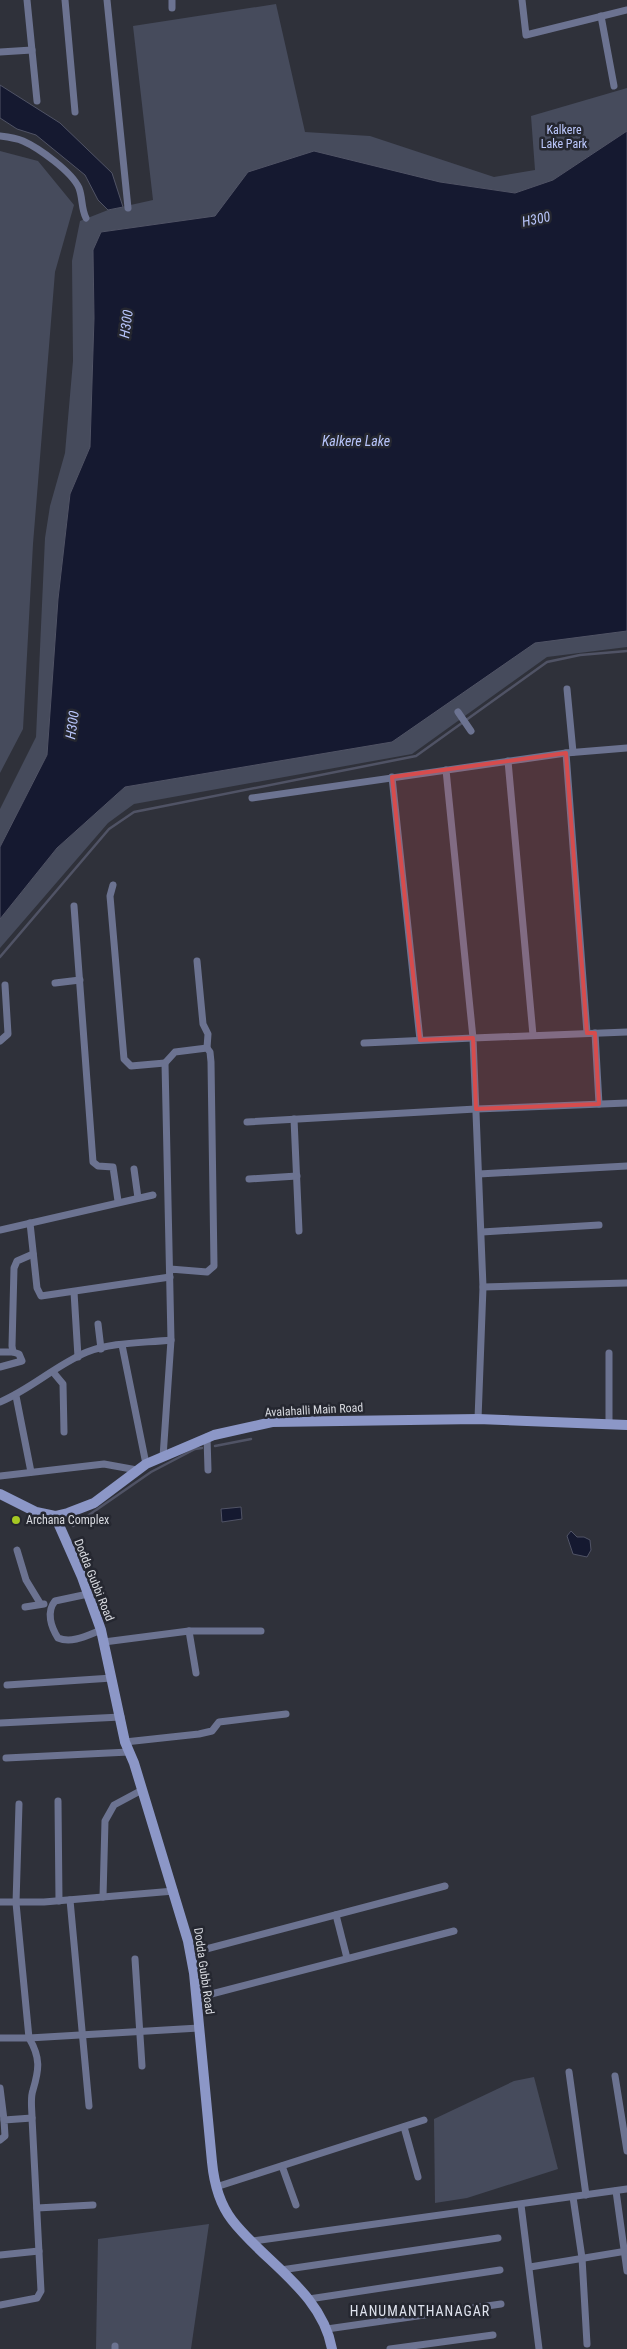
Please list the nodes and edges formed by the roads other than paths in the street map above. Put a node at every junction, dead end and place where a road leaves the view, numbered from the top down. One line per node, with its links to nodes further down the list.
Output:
1 (27, 0): 7 (street)
2 (65, 0): 11 (street)
3 (107, 0): 13 (street)
4 (522, 0): 6 (street)
5 (627, 10): 6 (street)
6 (601, 16): 9 (street)
7 (32, 50): 8 (street); 10 (street)
8 (0, 52)
9 (614, 86)
10 (37, 101)
11 (75, 112)
12 (0, 136): 14 (street)
13 (128, 208)
14 (86, 218)
15 (566, 689): 19 (street)
16 (458, 712): 17 (street)
17 (467, 725)
18 (627, 748): 19 (street)
19 (570, 752): 20 (street); 31 (street)
20 (508, 761): 21 (street); 33 (street)
21 (446, 770): 22 (street); 34 (street)
22 (392, 777): 23 (street); 35 (street)
23 (252, 798)
24 (113, 885): 39 (street)
25 (74, 906): 27 (street)
26 (197, 961): 38 (street)
27 (80, 980): 28 (street); 52 (street)
28 (55, 982)
29 (5, 985): 36 (street)
30 (627, 1032): 32 (street)
31 (587, 1033): 32 (street); 33 (street)
32 (596, 1033): 41 (street)
33 (533, 1035): 34 (street)
34 (473, 1038): 35 (street); 42 (street)
35 (420, 1040): 37 (street)
36 (0, 1041)
37 (364, 1043)
38 (208, 1048): 39 (street); 59 (street)
39 (165, 1063): 59 (street)
40 (627, 1103): 41 (street)
41 (600, 1104): 42 (street)
42 (476, 1109): 43 (street); 47 (street)
43 (294, 1119): 44 (street); 48 (street)
44 (247, 1122)
45 (627, 1166): 47 (street)
46 (134, 1169): 51 (street)
47 (479, 1174): 57 (street)
48 (297, 1176): 49 (street); 56 (street)
49 (249, 1179)
50 (153, 1195): 51 (street)
51 (138, 1198): 52 (street)
52 (118, 1201): 53 (street)
53 (30, 1223): 55 (street); 58 (street)
54 (599, 1225): 57 (street)
55 (0, 1230)
56 (300, 1231)
57 (482, 1232): 61 (street)
58 (33, 1254): 62 (street); 68 (street)
59 (170, 1273): 62 (street); 64 (street)
60 (627, 1282): 61 (street)
61 (483, 1287): 75 (street)
62 (74, 1292): 70 (street)
63 (98, 1324): 66 (street)
64 (171, 1340): 65 (street); 80 (street)
65 (122, 1345): 66 (street); 81 (street)
66 (101, 1349): 70 (street)
67 (0, 1352): 68 (street)
68 (13, 1352): 71 (street)
69 (609, 1353): 76 (street)
70 (78, 1357): 72 (street)
71 (0, 1367)
72 (53, 1372): 73 (street); 78 (street)
73 (16, 1396): 74 (street); 83 (street)
74 (0, 1402)
75 (478, 1419): 76 (main road, Avalahalli Main Road); 79 (main road, Avalahalli Main Road)
76 (609, 1424): 77 (main road, Avalahalli Main Road)
77 (627, 1425)
78 (64, 1432)
79 (207, 1438): 80 (main road, Avalahalli Main Road); 82 (street)
80 (163, 1457): 81 (main road, Avalahalli Main Road)
81 (141, 1467): 83 (street); 86 (main road, Avalahalli Main Road)
82 (208, 1470)
83 (31, 1472): 84 (street)
84 (0, 1476)
85 (0, 1494): 86 (main road)
86 (55, 1516): 88 (main road, Dodda Gubbi Road)
87 (17, 1550): 89 (street)
88 (88, 1594): 90 (street); 92 (main road, Dodda Gubbi Road)
89 (40, 1603): 90 (street); 91 (street)
90 (52, 1605): 92 (street)
91 (25, 1607)
92 (101, 1630): 95 (main road, Dodda Gubbi Road)
93 (189, 1631): 94 (street); 95 (street); 96 (street)
94 (261, 1631)
95 (104, 1642): 97 (main road, Dodda Gubbi Road)
96 (196, 1673)
97 (112, 1678): 98 (street); 100 (main road, Dodda Gubbi Road)
98 (7, 1685)
99 (286, 1714): 102 (street)
100 (121, 1717): 101 (street); 102 (main road, Dodda Gubbi Road)
101 (0, 1723)
102 (127, 1747): 103 (street); 104 (main road, Dodda Gubbi Road)
103 (6, 1758)
104 (142, 1790): 108 (main road, Dodda Gubbi Road); 109 (street)
105 (58, 1800): 111 (street)
106 (20, 1804): 113 (street)
107 (445, 1886): 114 (street)
108 (174, 1891): 109 (street); 116 (main road, Dodda Gubbi Road)
109 (103, 1897): 110 (street)
110 (70, 1900): 111 (street); 122 (street)
111 (59, 1901): 113 (street)
112 (0, 1902): 113 (street)
113 (16, 1903): 124 (street)
114 (336, 1915): 116 (street); 117 (street)
115 (454, 1931): 117 (street)
116 (191, 1953): 119 (main road, Dodda Gubbi Road)
117 (347, 1958): 119 (street)
118 (135, 1959): 121 (street)
119 (196, 1998): 120 (main road, Dodda Gubbi Road)
120 (199, 2028): 121 (street); 138 (main road, Dodda Gubbi Road)
121 (140, 2032): 122 (street); 125 (street)
122 (82, 2035): 124 (street); 129 (street)
123 (0, 2038): 124 (street)
124 (29, 2038): 130 (street)
125 (142, 2066)
126 (569, 2072): 141 (street)
127 (615, 2076): 135 (street)
128 (0, 2089): 131 (street)
129 (89, 2106)
130 (32, 2118): 131 (street); 146 (street)
131 (4, 2120): 134 (street)
132 (424, 2120): 133 (street)
133 (404, 2127): 136 (street); 137 (street)
134 (0, 2140)
135 (627, 2152)
136 (282, 2166): 138 (street); 144 (street)
137 (418, 2176)
138 (216, 2187): 148 (main road, Dodda Gubbi Road)
139 (627, 2189): 140 (street)
140 (616, 2191): 141 (street); 150 (street)
141 (586, 2195): 142 (street)
142 (573, 2197): 145 (street); 152 (street)
143 (93, 2205): 146 (street)
144 (296, 2205)
145 (521, 2205): 148 (street); 153 (street)
146 (37, 2208): 149 (street)
147 (498, 2238): 154 (street)
148 (253, 2241): 154 (main road, Dodda Gubbi Road)
149 (39, 2251): 151 (street); 159 (street)
150 (626, 2251): 152 (street); 156 (street)
151 (0, 2255)
152 (582, 2258): 153 (street); 162 (street)
153 (530, 2267): 165 (street)
154 (281, 2270): 157 (main road, Dodda Gubbi Road)
155 (500, 2270): 157 (street)
156 (627, 2271)
157 (309, 2300): 160 (main road, Dodda Gubbi Road)
158 (501, 2304): 160 (street)
159 (0, 2305)
160 (327, 2329): 163 (main road, Dodda Gubbi Road)
161 (493, 2335): 164 (street)
162 (587, 2344)
163 (332, 2349)
164 (390, 2349)
165 (539, 2349)

